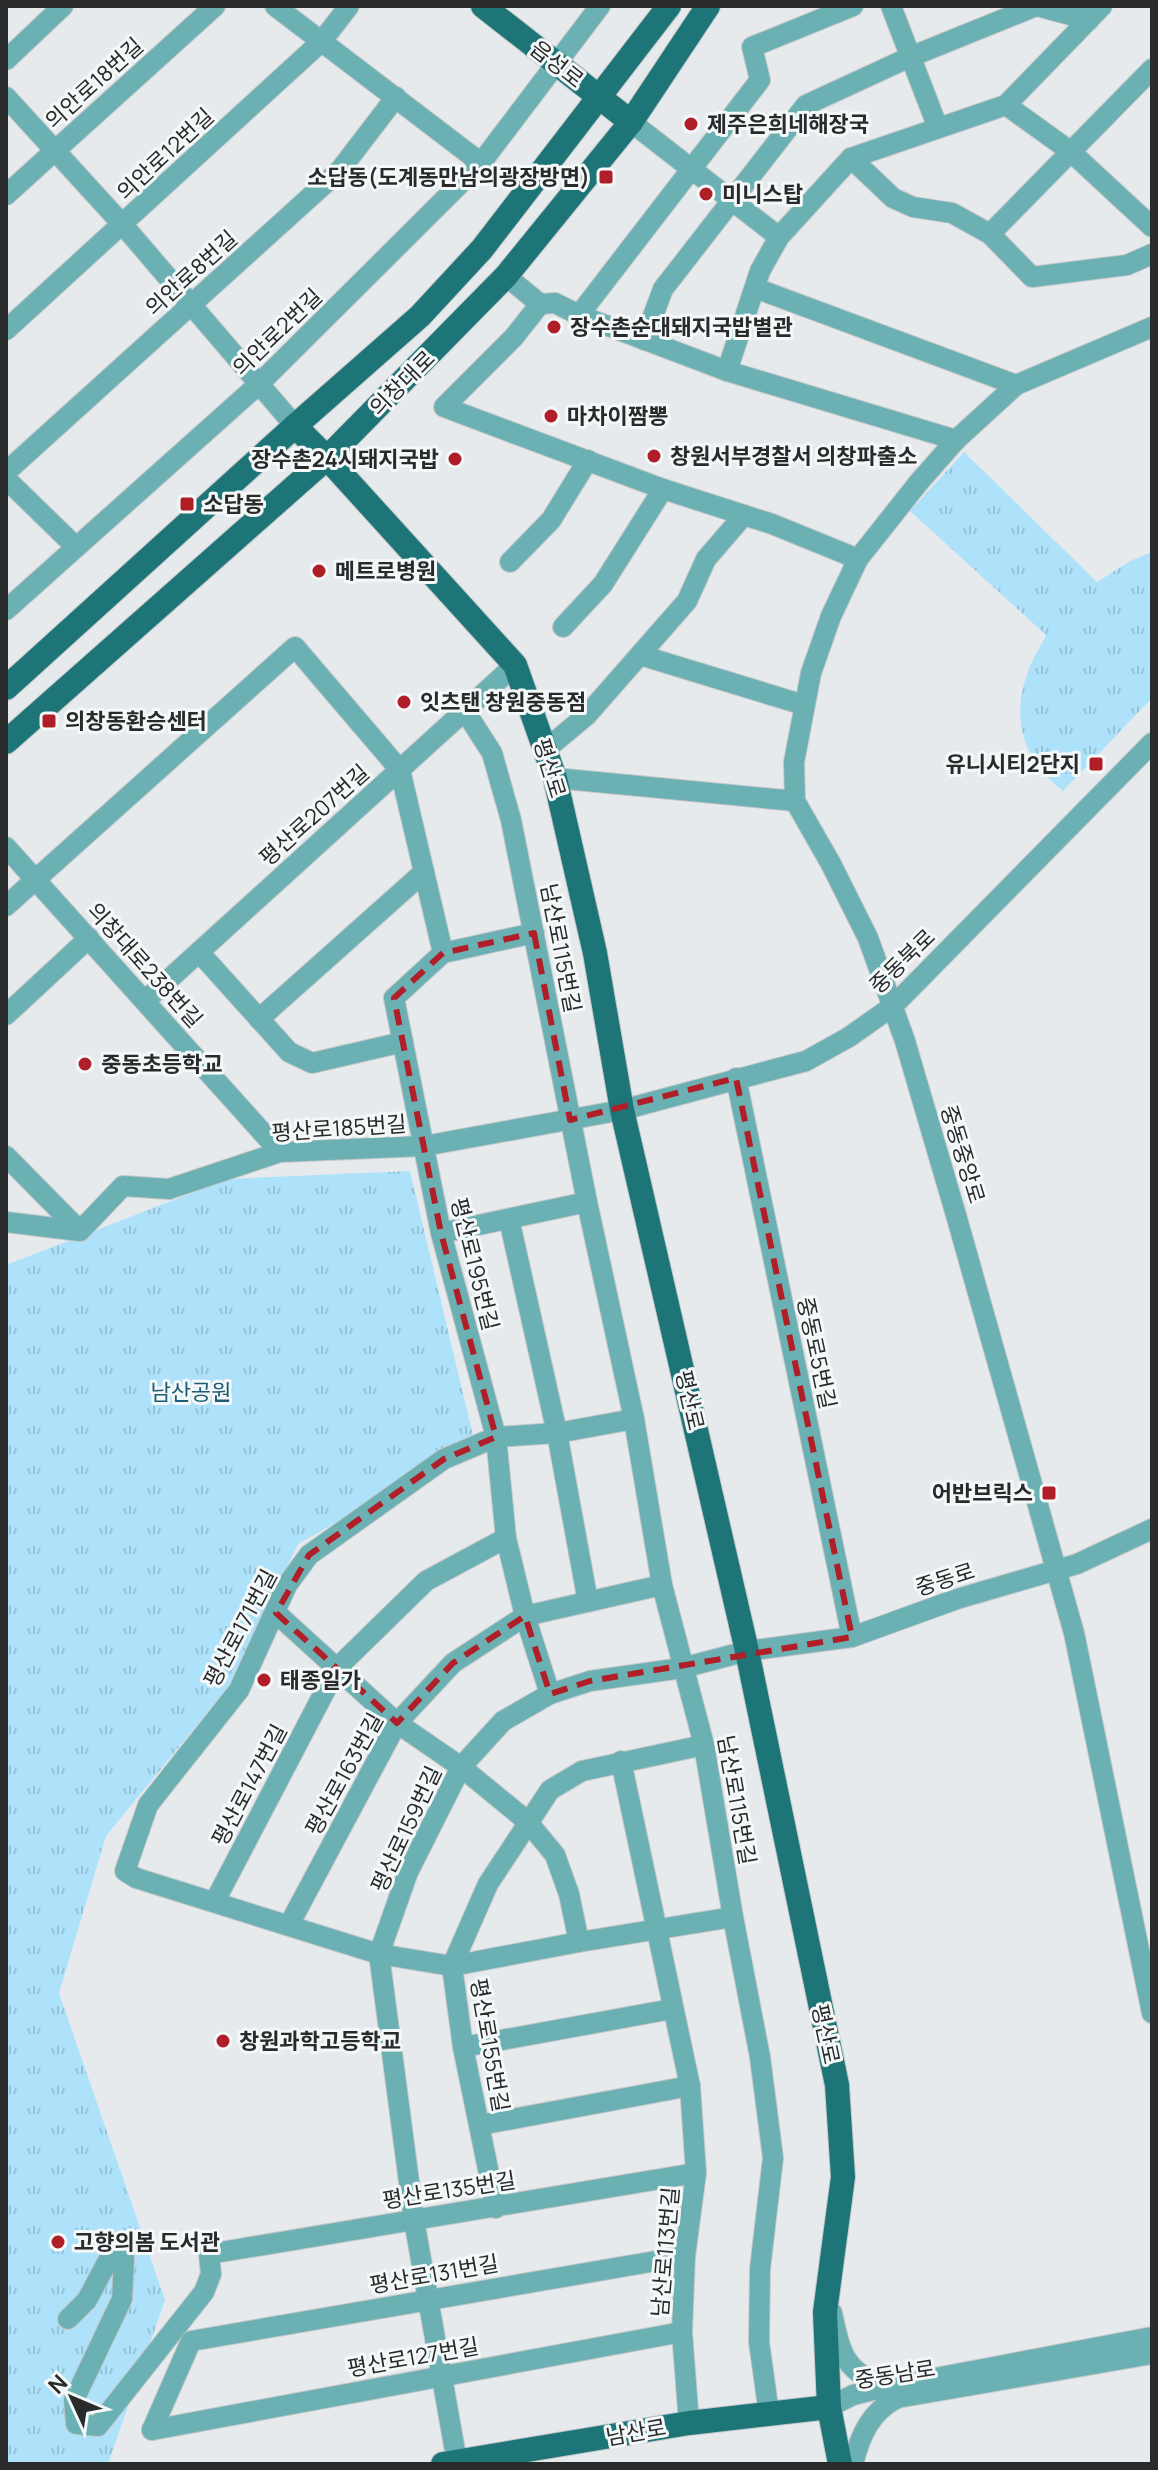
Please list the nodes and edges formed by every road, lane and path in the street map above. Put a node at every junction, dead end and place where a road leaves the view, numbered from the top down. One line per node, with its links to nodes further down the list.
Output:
1 (63, 6): 15 (street)
2 (215, 6): 24 (street, 의안로18번길)
3 (275, 6): 13 (street)
4 (349, 6): 13 (street, 의안로12번길)
5 (483, 6): 16 (main road, 읍성로)
6 (600, 6): 16 (street, 의안로2번길)
7 (669, 6): 20 (main road, 의창대로)
8 (853, 6): 28 (street)
9 (891, 6): 14 (street)
10 (1037, 6): 12 (street); 14 (street)
11 (711, 8): 22 (main road, 의창대로)
12 (1096, 13): 21 (street)
13 (322, 41): 19 (street); 31 (street, 의안로12번길)
14 (910, 57): 23 (street); 30 (street)
15 (6, 60)
16 (556, 63): 20 (main road, 읍성로); 27 (street, 의안로2번길)
17 (1148, 80): 25 (street)
18 (6, 97): 24 (street)
19 (396, 97): 27 (street); 38 (street, 의안로8번길)
20 (599, 97): 22 (main road, 읍성로); 47 (main road, 의창대로)
21 (1006, 105): 23 (street); 25 (street)
22 (631, 122): 28 (street); 36 (main road, 의창대로)
23 (938, 128): 26 (street)
24 (56, 151): 29 (street, 의안로18번길); 31 (street)
25 (1070, 151): 32 (street); 33 (street)
26 (851, 158): 33 (street); 34 (street)
27 (481, 163): 45 (street, 의안로2번길)
28 (692, 170): 30 (street); 40 (street)
29 (6, 195)
30 (731, 200): 34 (street); 43 (street)
31 (123, 225): 38 (street); 42 (street, 의안로12번길)
32 (1152, 227)
33 (990, 234): 35 (street)
34 (779, 237): 37 (street)
35 (1152, 254)
36 (506, 276): 39 (street); 49 (main road, 의창대로)
37 (755, 288): 44 (street); 46 (street)
38 (192, 304): 45 (street); 51 (street, 의안로8번길)
39 (540, 304): 40 (street); 50 (street)
40 (579, 315): 43 (street)
41 (1152, 327): 46 (street, 중동중앙로)
42 (6, 330)
43 (644, 340): 44 (street)
44 (727, 371): 48 (street)
45 (259, 384): 47 (street); 55 (street, 의안로2번길)
46 (1016, 385): 48 (street, 중동중앙로)
47 (295, 426): 49 (main road, 평산로); 62 (main road, 의창대로)
48 (956, 440): 56 (street, 중동중앙로)
49 (327, 458): 61 (main road, 평산로); 65 (main road, 의창대로)
50 (588, 460): 53 (street); 57 (street)
51 (6, 472)
52 (6, 479): 55 (street)
53 (663, 489): 54 (street); 59 (street)
54 (744, 515): 56 (street); 60 (street)
55 (75, 546): 58 (street, 의안로2번길)
56 (858, 559): 63 (street, 중동중앙로)
57 (510, 562)
58 (6, 610)
59 (563, 627)
60 (640, 655): 63 (street); 67 (street)
61 (515, 665): 64 (street, 평산로207번길); 67 (main road, 평산로)
62 (6, 688)
63 (804, 705): 70 (street, 중동중앙로)
64 (465, 711): 68 (street, 평산로207번길); 75 (street, 남산로115번길)
65 (6, 742)
66 (1152, 743): 80 (street, 중동북로)
67 (545, 750): 69 (main road, 평산로)
68 (400, 770): 72 (street); 73 (street); 77 (street, 평산로207번길)
69 (555, 778): 70 (street); 85 (main road, 평산로)
70 (795, 801): 80 (street, 중동중앙로)
71 (6, 847): 73 (street, 의창대로238번길)
72 (424, 872): 78 (street); 82 (street)
73 (34, 880): 74 (street); 76 (street, 의창대로238번길)
74 (6, 906)
75 (534, 933): 78 (street); 86 (street, 남산로115번길)
76 (89, 938): 79 (street, 의창대로238번길); 81 (street)
77 (199, 952): 79 (street, 평산로207번길); 82 (street)
78 (443, 953): 83 (street, 평산로195번길)
79 (145, 1001): 88 (street, 의창대로238번길)
80 (893, 1006): 84 (street, 중동북로); 100 (street, 중동중앙로)
81 (6, 1015)
82 (259, 1019): 83 (street)
83 (403, 1042): 87 (street, 평산로195번길)
84 (736, 1078): 85 (street, 중동북로); 105 (street, 중동로5번길)
85 (622, 1110): 86 (street, 평산로185번길); 106 (main road, 평산로)
86 (570, 1120): 87 (street, 평산로185번길); 90 (street, 남산로115번길)
87 (424, 1146): 88 (street, 평산로185번길); 94 (street, 평산로195번길)
88 (280, 1152): 93 (street, 평산로185번길)
89 (6, 1156): 93 (street)
90 (587, 1202): 91 (street); 95 (street, 남산로115번길)
91 (509, 1219): 94 (street); 96 (street)
92 (6, 1222): 93 (street)
93 (80, 1231)
94 (441, 1233): 97 (street, 평산로195번길)
95 (634, 1419): 96 (street, 평산로171번길); 101 (street, 남산로115번길)
96 (557, 1433): 97 (street, 평산로171번길); 102 (street)
97 (496, 1437): 99 (street, 평산로195번길); 103 (street, 평산로171번길)
98 (1152, 1529): 100 (street, 중동로)
99 (506, 1538): 104 (street, 평산로195번길); 107 (street, 평산로147번길)
100 (1055, 1571): 105 (street, 중동로); 123 (street, 중동중앙로)
101 (662, 1585): 102 (street, 평산로163번길); 108 (street, 남산로115번길)
102 (588, 1602): 104 (street, 평산로163번길)
103 (276, 1613): 107 (street); 115 (street, 평산로171번길)
104 (525, 1616): 109 (street, 평산로195번길); 110 (street, 평산로163번길)
105 (852, 1637): 106 (street, 중동로)
106 (747, 1651): 108 (street, 평산로159번길); 131 (main road, 평산로)
107 (337, 1668): 110 (street); 115 (street, 평산로147번길)
108 (682, 1668): 109 (street, 평산로159번길); 111 (street, 남산로115번길)
109 (550, 1694): 113 (street, 평산로159번길)
110 (397, 1723): 113 (street); 117 (street, 평산로163번길)
111 (704, 1745): 112 (street, 평산로155번길); 116 (street, 남산로115번길)
112 (621, 1761): 114 (street, 평산로155번길); 118 (street, 남산로113번길)
113 (461, 1767): 114 (street); 120 (street, 평산로159번길)
114 (527, 1821): 119 (street); 121 (street, 평산로155번길)
115 (215, 1901): 117 (street)
116 (733, 1917): 118 (street); 140 (street, 남산로115번길)
117 (289, 1925): 120 (street)
118 (656, 1929): 119 (street); 122 (street, 남산로113번길)
119 (579, 1942): 121 (street)
120 (379, 1954): 121 (street); 129 (street, 평산로159번길)
121 (452, 1966): 124 (street, 평산로155번길)
122 (672, 2009): 124 (street); 125 (street, 남산로113번길)
123 (1152, 2013)
124 (463, 2047): 126 (street, 평산로155번길)
125 (690, 2086): 126 (street); 127 (street, 남산로113번길)
126 (480, 2125): 128 (street, 평산로155번길)
127 (696, 2173): 128 (street, 평산로135번길); 130 (street, 남산로113번길)
128 (496, 2208): 129 (street, 평산로135번길)
129 (414, 2220): 132 (street, 평산로159번길); 133 (street, 평산로135번길)
130 (685, 2256): 132 (street, 평산로131번길); 134 (street, 남산로113번길)
131 (827, 2293): 138 (street); 139 (main road, 평산로)
132 (426, 2300): 137 (street, 평산로159번길); 142 (street, 평산로131번길)
133 (68, 2319)
134 (682, 2332): 137 (street, 평산로127번길); 141 (street, 남산로113번길)
135 (1152, 2337): 138 (street, 중동남로)
136 (1152, 2354): 138 (street, 중동남로)
137 (441, 2377): 142 (street, 평산로127번길); 143 (street, 평산로159번길)
138 (892, 2392): 139 (street, 중동남로); 145 (street)
139 (829, 2407): 140 (main road, 남산로); 144 (main road, 평산로)
140 (769, 2414): 141 (main road, 남산로)
141 (689, 2423): 143 (main road, 남산로)
142 (152, 2430)
143 (450, 2463)
144 (840, 2464)
145 (853, 2464)

